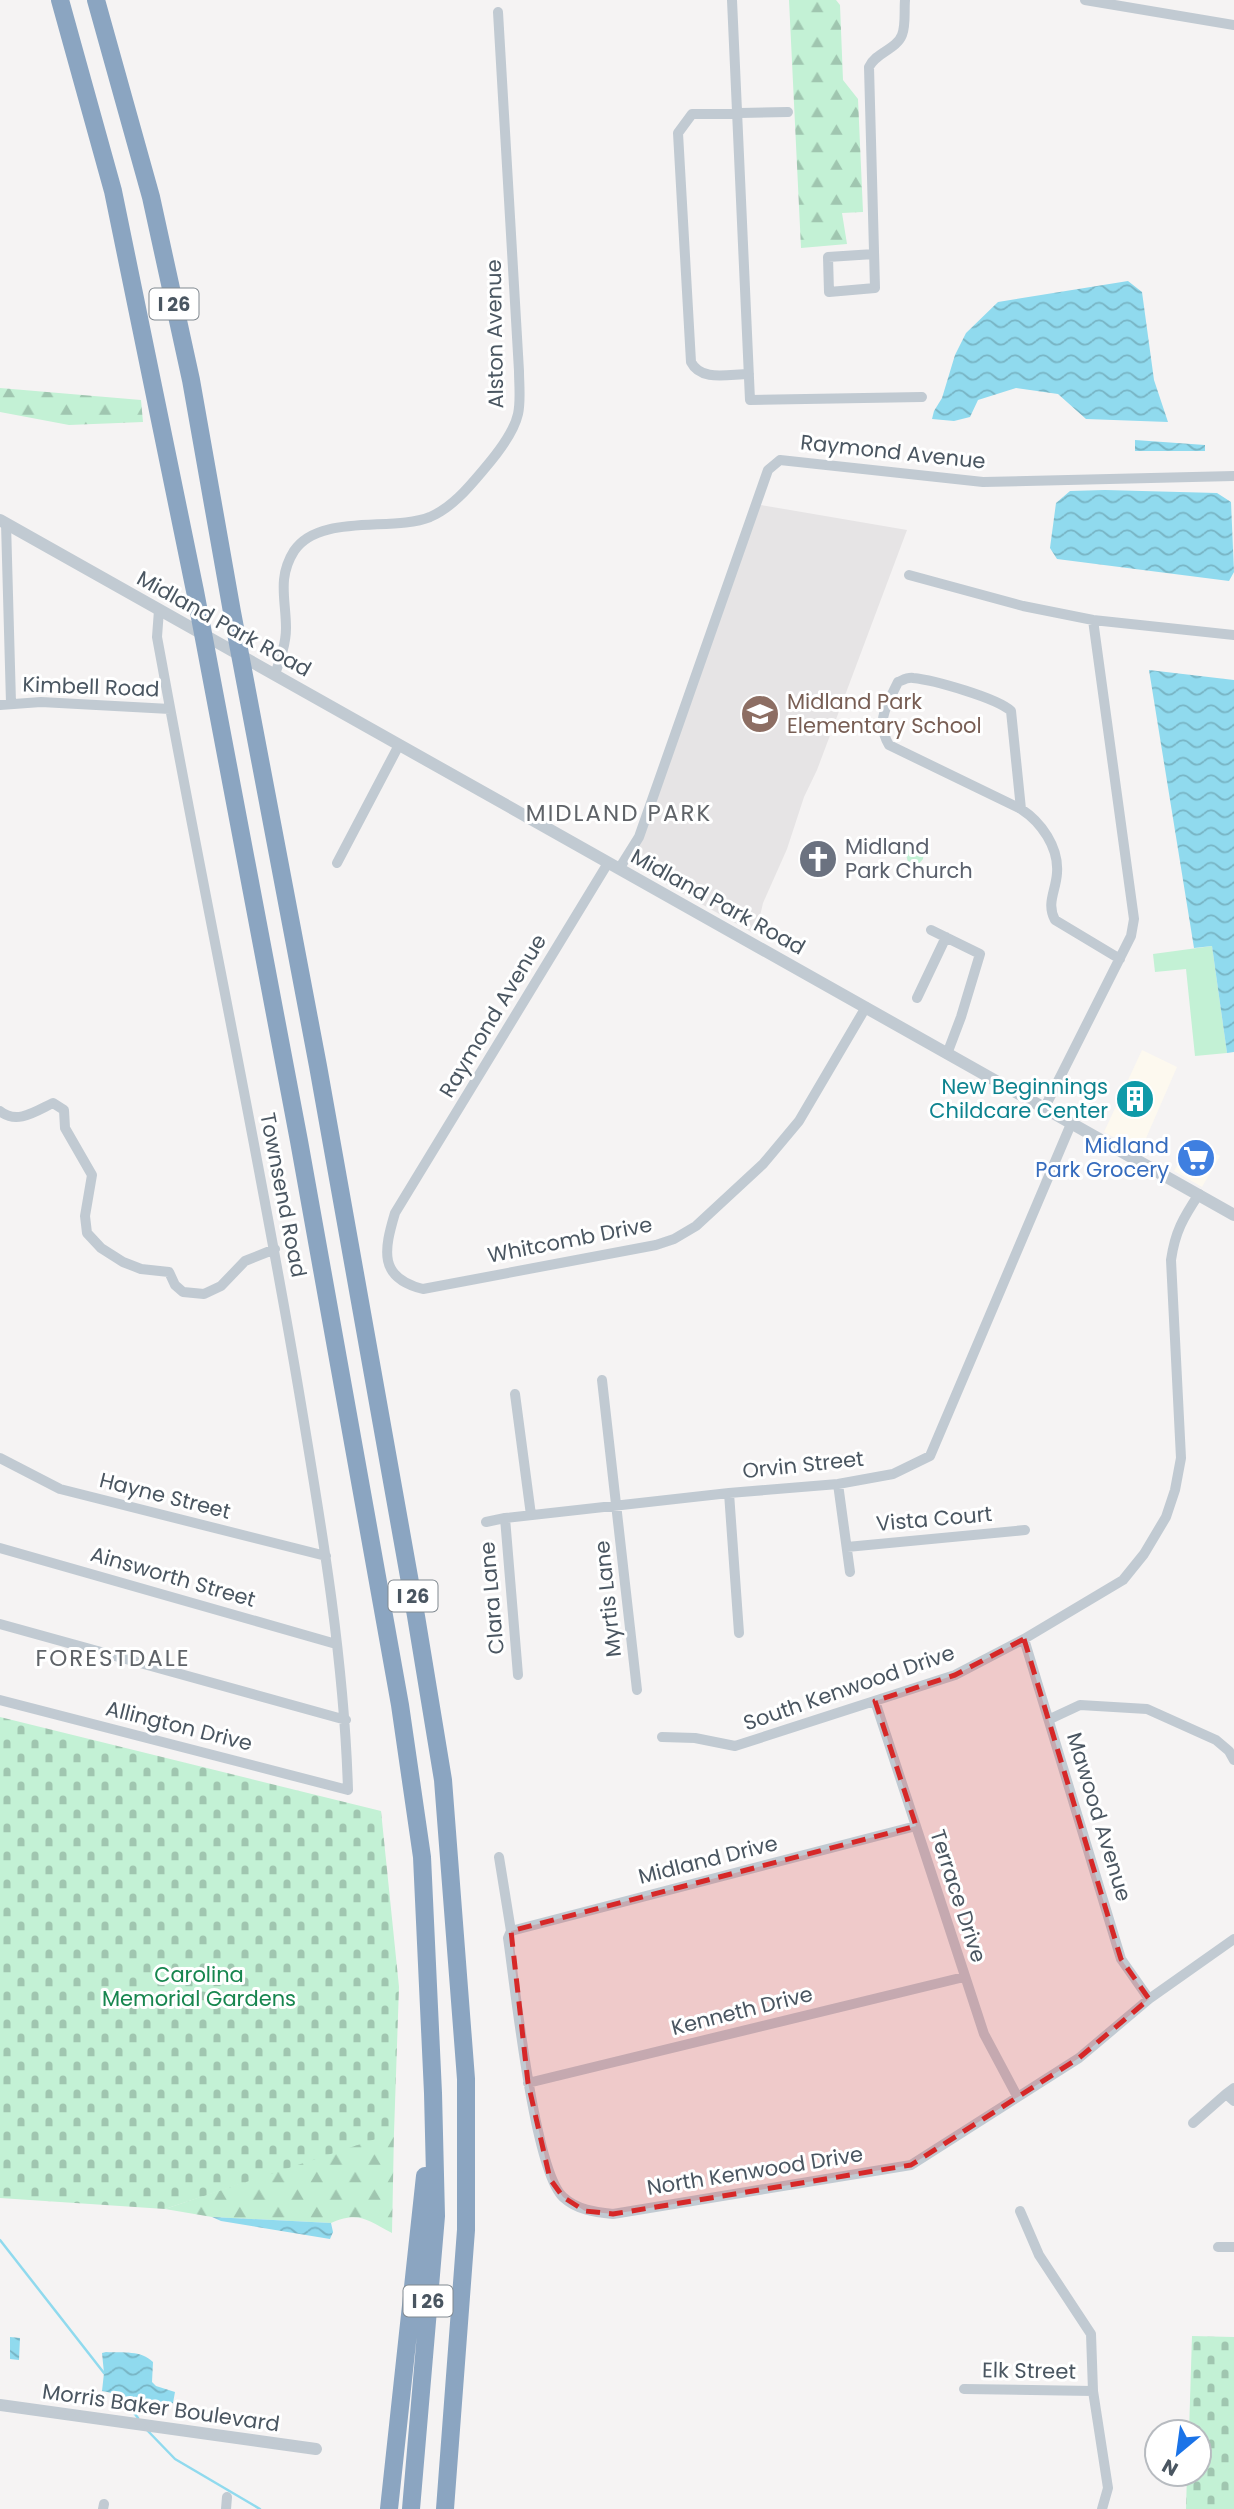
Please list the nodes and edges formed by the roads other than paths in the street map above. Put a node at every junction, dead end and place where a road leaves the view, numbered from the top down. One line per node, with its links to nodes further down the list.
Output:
1 (60, 0): 73 (highway, I 26)
2 (96, 0): 88 (highway, I 26)
3 (732, 0): 9 (street)
4 (905, 0): 10 (street)
5 (1085, 0): 7 (street)
6 (498, 12): 19 (street, Alston Avenue)
7 (1234, 25)
8 (788, 112): 9 (street)
9 (737, 113): 11 (street); 11 (street)
10 (874, 254): 10 (street)
11 (748, 374): 12 (street)
12 (922, 397)
13 (1234, 476): 25 (street, Raymond Avenue)
14 (3, 521): 16 (street, Midland Park Road); 20 (street, Kimbell Road)
15 (909, 575): 17 (street)
16 (159, 610): 19 (street, Midland Park Road); 21 (street, Townsend Road)
17 (1093, 620): 18 (street); 28 (street)
18 (1234, 635)
19 (275, 674): 22 (street, Midland Park Road)
20 (5, 704): 21 (street, Kimbell Road)
21 (170, 709): 38 (street, Townsend Road)
22 (399, 744): 24 (street); 25 (street, Midland Park Road)
23 (1021, 809): 23 (street); 28 (street)
24 (337, 863)
25 (614, 866): 30 (street, Midland Park Road); 35 (street, Raymond Avenue)
26 (931, 930): 27 (street)
27 (946, 937): 29 (street); 31 (street)
28 (1120, 959): 32 (street)
29 (917, 998)
30 (866, 1007): 31 (street, Midland Park Road); 35 (street, Whitcomb Drive)
31 (947, 1054): 32 (street, Midland Park Road)
32 (1044, 1109): 34 (street, Midland Park Road)
33 (0, 1111): 38 (street)
34 (1071, 1124): 36 (street, Midland Park Road); 42 (street, Orvin Street)
35 (411, 1188)
36 (1199, 1194): 37 (street, Midland Park Road); 55 (street, South Kenwood Drive)
37 (1234, 1214)
38 (275, 1249): 51 (street, Townsend Road)
39 (602, 1380): 44 (street, Myrtis Lane)
40 (515, 1394): 45 (street)
41 (0, 1458): 51 (street, Hayne Street)
42 (838, 1485): 43 (street, Orvin Street); 49 (street)
43 (729, 1493): 44 (street, Orvin Street); 54 (street)
44 (617, 1505): 45 (street, Orvin Street); 58 (street, Myrtis Lane)
45 (531, 1515): 46 (street, Orvin Street)
46 (505, 1518): 47 (street, Orvin Street); 57 (street, Clara Lane)
47 (485, 1522)
48 (1025, 1531): 49 (street, Vista Court)
49 (847, 1547): 52 (street)
50 (0, 1548): 56 (street, Ainsworth Street)
51 (326, 1556): 56 (street, Townsend Road)
52 (850, 1572)
53 (0, 1624): 62 (street)
54 (738, 1633)
55 (1024, 1639): 60 (street, South Kenwood Drive); 61 (street, Mawood Avenue)
56 (336, 1644): 62 (street, Townsend Road)
57 (518, 1675)
58 (637, 1690)
59 (0, 1700): 65 (street, Allington Drive)
60 (875, 1702): 63 (street, South Kenwood Drive); 66 (street, Terrace Drive)
61 (1050, 1719): 64 (street); 71 (street, Mawood Avenue)
62 (346, 1720): 65 (street, Townsend Road)
63 (662, 1737)
64 (1234, 1760)
65 (348, 1790)
66 (916, 1826): 68 (street, Midland Drive); 70 (street, Terrace Drive)
67 (499, 1857): 68 (street, North Kenwood Drive)
68 (511, 1931): 72 (street, North Kenwood Drive)
69 (1234, 1939): 71 (street, North Kenwood Drive)
70 (964, 1976): 72 (street, Kenneth Drive); 75 (street, Terrace Drive)
71 (1149, 1999): 75 (street, North Kenwood Drive)
72 (528, 2083): 75 (street, North Kenwood Drive)
73 (433, 2093): 86 (highway); 87 (highway, I 26)
74 (1231, 2094): 76 (street)
75 (1017, 2096)
76 (1193, 2123)
77 (1020, 2211): 81 (street)
78 (1219, 2247): 79 (street)
79 (1234, 2247)
80 (964, 2389): 81 (street, Elk Street)
81 (1093, 2391): 89 (street)
82 (0, 2405): 83 (street, Morris Baker Boulevard)
83 (316, 2449)
84 (227, 2497): 85 (street)
85 (226, 2509)
86 (388, 2509)
87 (411, 2509)
88 (446, 2509)
89 (1102, 2509)

